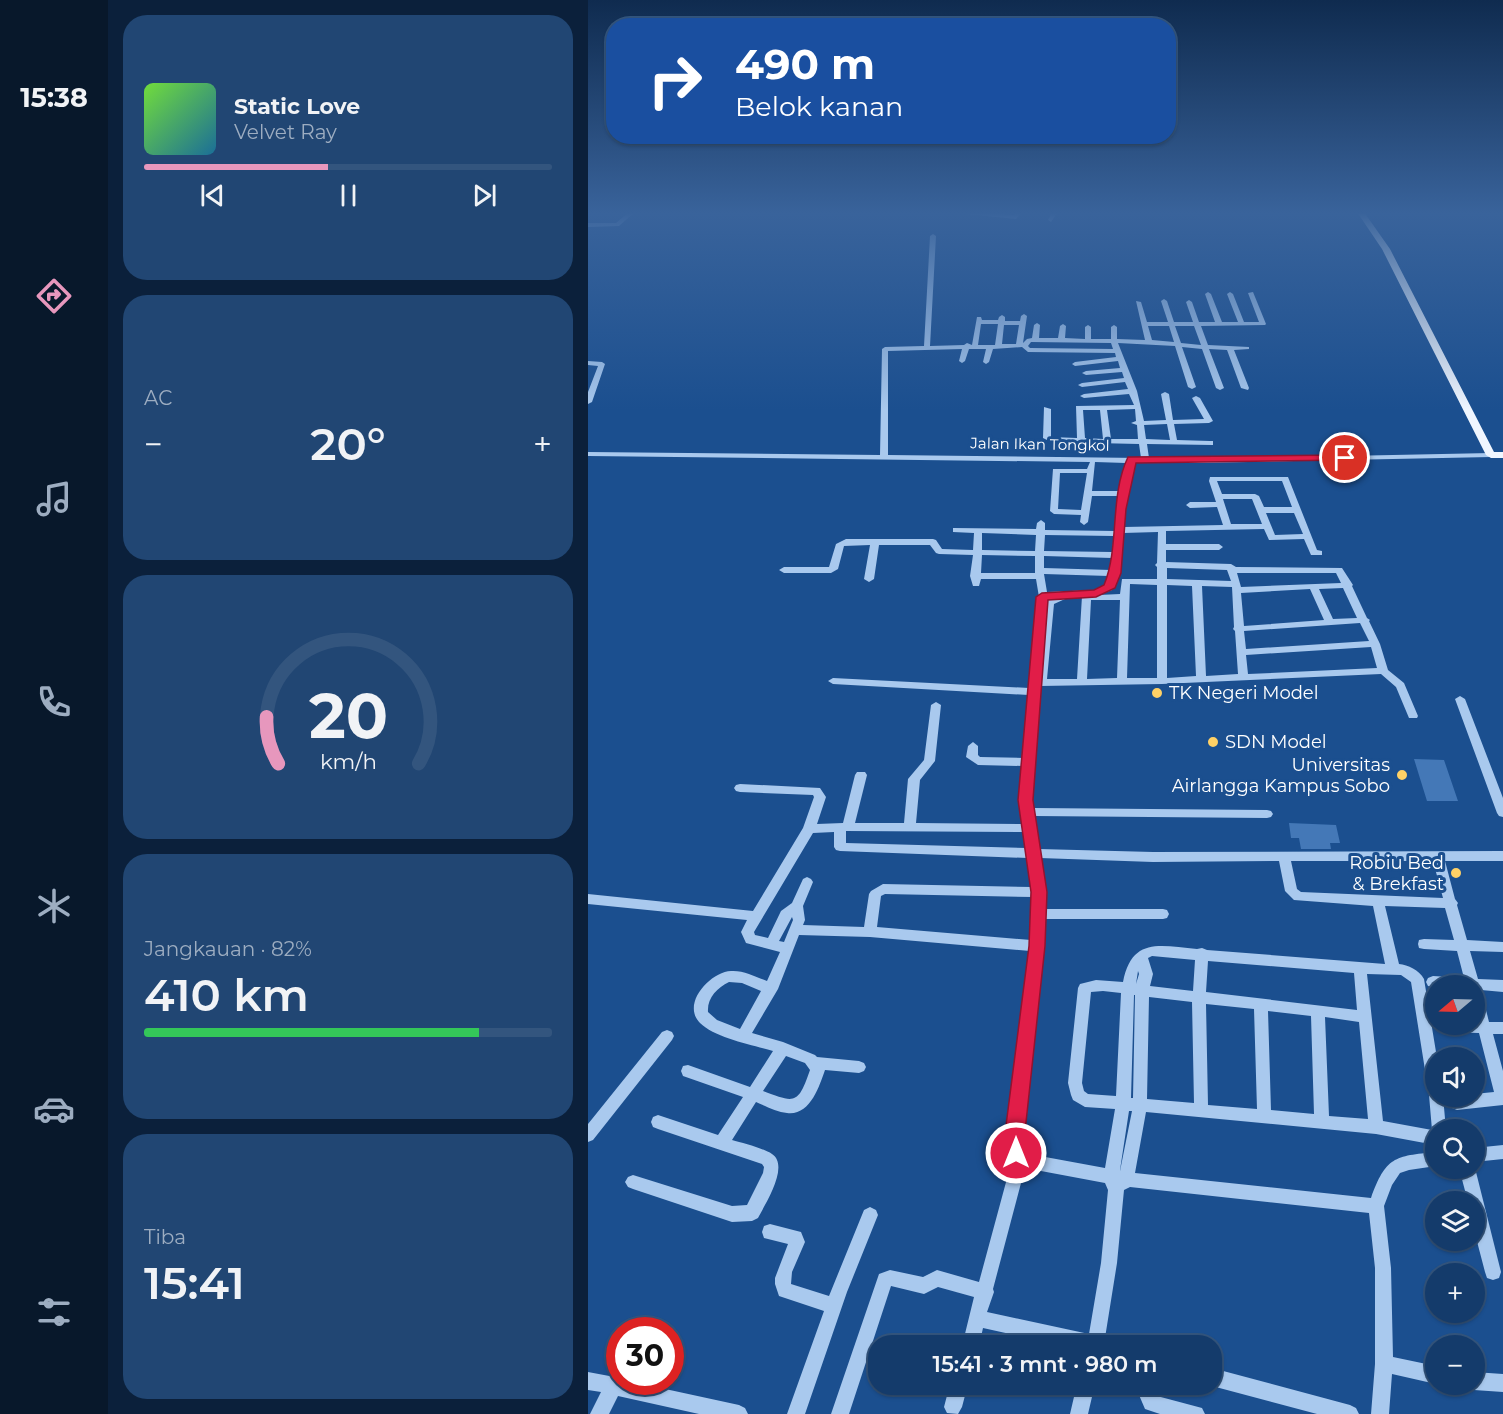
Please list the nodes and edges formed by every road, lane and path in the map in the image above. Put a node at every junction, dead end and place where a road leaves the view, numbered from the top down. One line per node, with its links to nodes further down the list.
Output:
1 (931, 278): 26 (street)
2 (1401, 278): 64 (main road)
3 (1251, 293): 14 (street)
4 (1208, 294): 13 (street)
5 (1230, 294): 14 (street)
6 (1164, 301): 11 (street)
7 (1138, 302): 10 (street)
8 (1189, 302): 12 (street)
9 (1002, 320): 24 (street); 27 (street); 27 (street)
10 (1146, 324): 11 (street); 23 (street)
11 (1172, 324): 12 (street); 25 (street)
12 (1196, 324): 13 (street); 28 (street)
13 (1219, 324): 14 (street)
14 (1242, 324)
15 (1037, 325): 19 (street)
16 (1063, 326): 20 (street)
17 (1088, 327): 21 (street)
18 (1114, 327): 22 (street)
19 (1035, 340): 20 (street); 31 (street)
20 (1061, 341): 21 (street)
21 (1088, 341): 22 (street)
22 (1114, 341): 23 (street); 32 (street)
23 (1149, 342): 25 (street)
24 (971, 345): 26 (street); 27 (street); 34 (street)
25 (1178, 345): 28 (street); 42 (street)
26 (927, 346): 63 (street)
27 (994, 346): 35 (street)
28 (1205, 347): 29 (street); 43 (street)
29 (1230, 348): 30 (street); 44 (street)
30 (1248, 348)
31 (1035, 351): 32 (street); 33 (street)
32 (1117, 355): 37 (street); 38 (street)
33 (1033, 360)
34 (962, 361)
35 (986, 362)
36 (588, 363): 46 (street)
37 (1075, 363)
38 (1124, 370): 39 (street); 40 (street)
39 (1086, 373)
40 (1128, 380): 41 (street); 45 (street)
41 (1082, 385)
42 (1192, 387)
43 (1220, 388)
44 (1245, 388)
45 (1132, 390): 48 (street); 52 (street)
46 (590, 393): 50 (street)
47 (1165, 394): 54 (street)
48 (1084, 396)
49 (1196, 398): 56 (street)
50 (588, 402)
51 (1103, 407): 52 (street); 57 (street); 58 (street)
52 (1135, 407): 55 (street)
53 (1047, 409): 57 (street)
54 (1170, 422): 55 (street); 56 (street); 60 (street)
55 (1138, 423): 59 (street)
56 (1196, 423): 60 (street)
57 (1081, 440): 58 (street)
58 (1107, 441): 59 (street)
59 (1141, 442): 60 (street); 67 (street)
60 (1174, 443)
61 (588, 454): 63 (street, Jalan Ikan Tongkol)
62 (1503, 455): 64 (main road)
63 (884, 456): 65 (street, Jalan Ikan Tongkol)
64 (1491, 456): 66 (street, Jalan Ikan Tongkol)
65 (1094, 458): 67 (street, Jalan Ikan Tongkol); 68 (street)
66 (1276, 459): 67 (street, Jalan Ikan Tongkol); 69 (street)
67 (1138, 460): 71 (street)
68 (1090, 471): 70 (street); 70 (street)
69 (1285, 478): 72 (street); 75 (street)
70 (1088, 493): 71 (street)
71 (1124, 494): 82 (street)
72 (1218, 500): 73 (street); 74 (street); 77 (street)
73 (1190, 506)
74 (1261, 510): 75 (street); 76 (street)
75 (1298, 510): 83 (street)
76 (1266, 526): 77 (street); 83 (street)
77 (1228, 527): 80 (street)
78 (1041, 528): 81 (street); 82 (street); 88 (street)
79 (956, 530): 81 (street)
80 (1162, 530): 82 (street); 85 (street)
81 (978, 531): 87 (street)
82 (1120, 532): 90 (street)
83 (1308, 537): 89 (street)
84 (875, 541): 87 (street); 92 (street); 96 (street)
85 (1161, 547): 86 (street); 91 (street)
86 (1219, 547)
87 (977, 551): 88 (street); 95 (street)
88 (1040, 552): 90 (street); 95 (street)
89 (1319, 553)
90 (1118, 555): 94 (street)
91 (1160, 565): 93 (street); 97 (street)
92 (784, 570)
93 (1233, 570): 99 (street); 100 (street)
94 (1115, 573): 95 (street); 102 (street)
95 (1039, 574): 102 (street)
96 (869, 579)
97 (1161, 583): 98 (street); 103 (street); 114 (street)
98 (1197, 584): 100 (street); 112 (street)
99 (1348, 585): 101 (street); 105 (street)
100 (1236, 587): 101 (street); 107 (street)
101 (1313, 587): 106 (street)
102 (1043, 596): 117 (street)
103 (1124, 597): 104 (street); 115 (street)
104 (1086, 598): 116 (street); 117 (street)
105 (1365, 620): 106 (street); 108 (street)
106 (1330, 623): 107 (street)
107 (1238, 629): 109 (street)
108 (1375, 644): 109 (street); 110 (street)
109 (1240, 652): 111 (street)
110 (1383, 671): 111 (street); 120 (street)
111 (1243, 677): 112 (street)
112 (1201, 679): 114 (street)
113 (833, 681): 117 (street)
114 (1162, 681): 115 (street)
115 (1122, 682): 116 (street)
116 (1082, 683): 117 (street)
117 (1036, 686): 122 (street)
118 (1460, 699): 126 (street)
119 (936, 705): 129 (street)
120 (1413, 716)
121 (973, 746): 122 (street)
122 (1028, 762): 125 (street)
123 (861, 775): 128 (street)
124 (740, 788): 131 (street)
125 (1026, 812): 127 (street); 130 (street)
126 (1503, 813)
127 (1267, 814)
128 (844, 827): 129 (street); 131 (street); 132 (street)
129 (910, 827): 130 (street)
130 (1029, 828): 132 (street)
131 (809, 829): 144 (street)
132 (1036, 854): 135 (street); 137 (street)
133 (1437, 855): 134 (street); 135 (street); 140 (street)
134 (1503, 856)
135 (1284, 857): 139 (street)
136 (807, 882): 141 (street)
137 (1039, 892): 142 (street); 146 (street)
138 (588, 899): 144 (street)
139 (1378, 901): 140 (street); 155 (street)
140 (1452, 903): 149 (street)
141 (797, 906): 145 (street); 147 (street)
142 (1038, 914): 143 (street); 150 (street)
143 (1163, 914)
144 (755, 916): 147 (street)
145 (795, 930): 146 (street); 152 (street)
146 (870, 932): 150 (street)
147 (771, 944): 152 (street)
148 (1424, 944): 149 (street)
149 (1463, 945): 151 (street); 156 (street)
150 (1037, 946): 189 (street)
151 (1503, 947)
152 (787, 948): 159 (street)
153 (1202, 953): 154 (street); 160 (street); 161 (street)
154 (1360, 968): 155 (street); 164 (street)
155 (1393, 969): 169 (street)
156 (1471, 975)
157 (1485, 986): 158 (street)
158 (1503, 986)
159 (771, 989): 167 (street); 167 (street)
160 (1135, 990): 161 (street); 177 (street); 177 (street); 178 (street)
161 (1199, 999): 162 (street); 179 (street)
162 (1261, 1005): 163 (street); 180 (street)
163 (1318, 1010): 164 (street); 181 (street)
164 (1365, 1017): 183 (street)
165 (1485, 1028): 166 (street); 175 (street)
166 (1503, 1028)
167 (744, 1035): 170 (street)
168 (667, 1036): 184 (street)
169 (1428, 1047)
170 (783, 1048): 171 (street); 174 (street)
171 (815, 1063): 172 (street); 174 (street)
172 (859, 1067)
173 (688, 1071): 174 (street)
174 (751, 1094): 186 (street)
175 (1503, 1098): 176 (street)
176 (1485, 1100)
177 (1123, 1105): 178 (street); 193 (street)
178 (1140, 1105): 179 (street); 193 (street)
179 (1201, 1109): 180 (street)
180 (1264, 1116): 181 (street)
181 (1322, 1121): 183 (street)
182 (658, 1122): 186 (street)
183 (1376, 1127): 185 (street)
184 (588, 1135)
185 (1425, 1136)
186 (721, 1143): 192 (street)
187 (1503, 1152): 188 (street)
188 (1485, 1154)
189 (1020, 1159): 193 (street); 198 (street)
190 (1425, 1161): 194 (street)
191 (1470, 1179): 197 (street)
192 (633, 1182)
193 (1118, 1182): 194 (street); 203 (street)
194 (1376, 1206): 204 (street)
195 (870, 1215): 199 (street)
196 (770, 1232): 199 (street)
197 (1493, 1272)
198 (986, 1292): 200 (street); 221 (street)
199 (834, 1306): 220 (street)
200 (977, 1318): 201 (street); 202 (street)
201 (973, 1335)
202 (1053, 1335)
203 (1098, 1335)
204 (1384, 1364): 205 (street); 225 (street)
205 (1425, 1373)
206 (1222, 1380): 224 (street)
207 (588, 1381): 210 (street)
208 (1485, 1382): 209 (street)
209 (1503, 1383)
210 (606, 1384)
211 (609, 1395): 218 (street)
212 (649, 1395): 217 (street)
213 (956, 1395): 216 (street)
214 (1083, 1395): 222 (street)
215 (1148, 1395): 223 (street)
216 (953, 1407)
217 (710, 1411): 219 (street)
218 (599, 1414)
219 (740, 1414)
220 (796, 1414)
221 (840, 1414)
222 (1079, 1414)
223 (1196, 1414)
224 (1350, 1414)
225 (1380, 1414)

